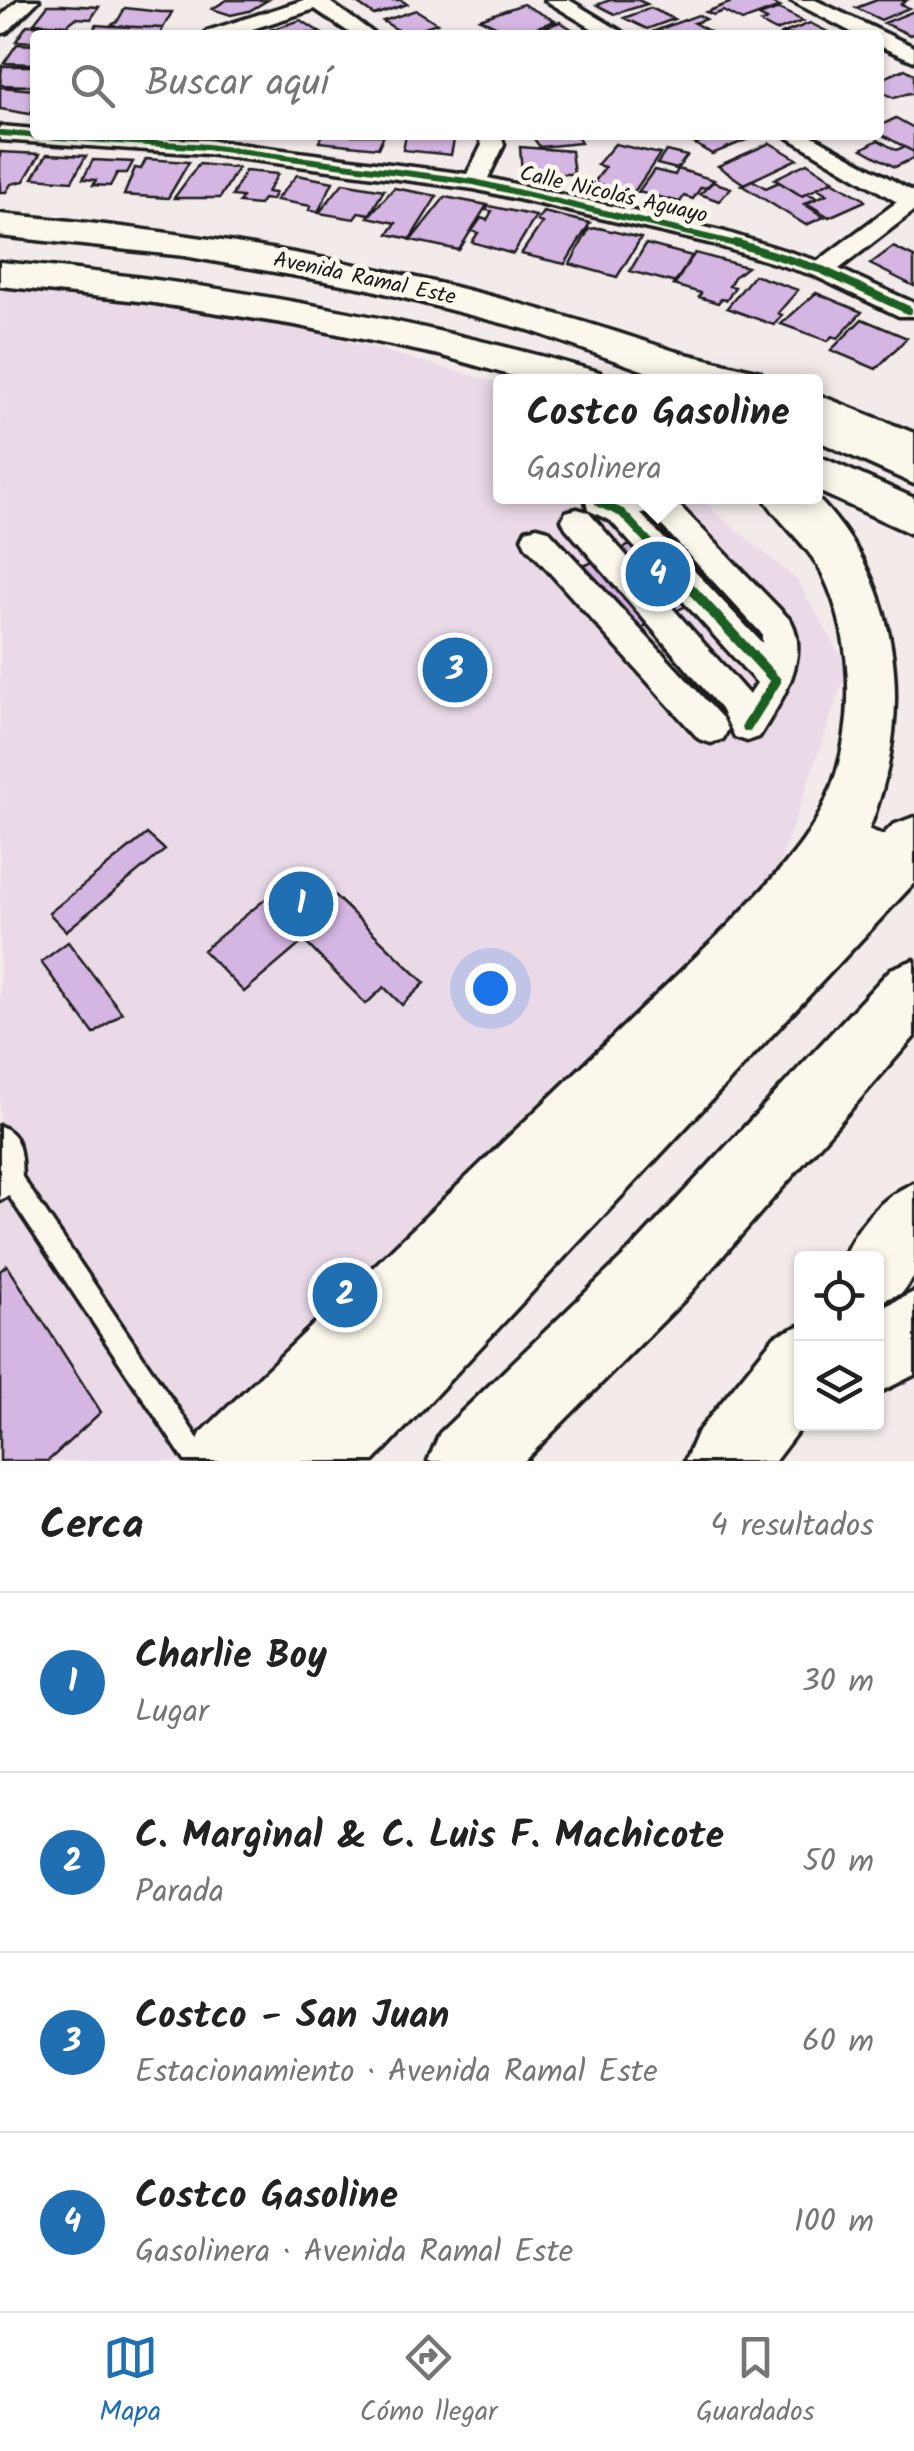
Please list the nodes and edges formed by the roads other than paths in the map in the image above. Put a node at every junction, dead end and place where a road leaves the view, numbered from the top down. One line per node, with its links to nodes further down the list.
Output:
1 (29, 0): 5 (street)
2 (554, 0): 8 (street)
3 (800, 0): 9 (street)
4 (316, 1): 6 (street); 7 (street)
5 (0, 28)
6 (229, 30)
7 (359, 30)
8 (608, 30)
9 (863, 30)
10 (884, 40): 11 (street)
11 (914, 55)
12 (0, 133): 13 (street, Calle Nicolás Aguayo)
13 (30, 135)
14 (96, 140): 17 (street, Calle Nicolás Aguayo)
15 (492, 140): 17 (street)
16 (803, 140): 18 (street)
17 (474, 182): 20 (street, Calle Nicolás Aguayo)
18 (913, 200): 20 (street)
19 (0, 225): 23 (main road, Avenida Ramal Este)
20 (822, 270): 22 (street, Calle Nicolás Aguayo)
21 (0, 274): 24 (main road, Avenida Ramal Este)
22 (908, 310)
23 (677, 365): 25 (main road, Avenida Ramal Este); 26 (main road)
24 (557, 374)
25 (699, 374)
26 (713, 374)
27 (823, 411): 29 (main road)
28 (823, 425): 30 (main road)
29 (914, 452)
30 (914, 468)
31 (823, 473): 34 (main road)
32 (794, 504): 39 (main road)
33 (592, 506): 33 (street)
34 (914, 518)
35 (537, 538): 36 (street)
36 (711, 729)
37 (914, 814): 39 (main road)
38 (914, 843): 51 (main road)
39 (752, 945): 50 (main road)
40 (914, 990): 52 (main road)
41 (0, 1136): 42 (lane)
42 (6, 1185): 49 (lane)
43 (914, 1219): 44 (main road)
44 (884, 1257)
45 (914, 1330): 46 (main road)
46 (884, 1351)
47 (794, 1374): 53 (main road)
48 (794, 1416): 53 (main road)
49 (200, 1461)
50 (229, 1461)
51 (318, 1461)
52 (468, 1461)
53 (728, 1461)

